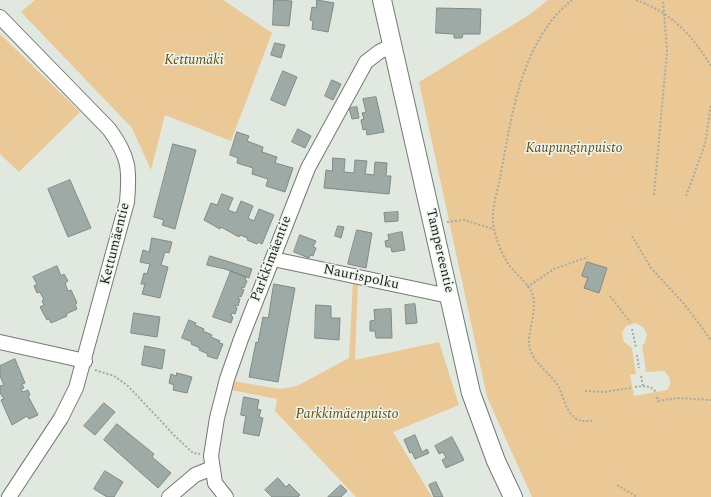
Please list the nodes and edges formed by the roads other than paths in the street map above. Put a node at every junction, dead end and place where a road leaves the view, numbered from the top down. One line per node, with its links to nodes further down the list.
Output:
1 (382, 0): 3 (main road, Tampereentie)
2 (0, 17): 7 (street, Kettumäentie)
3 (393, 46): 4 (street, Parkkimäentie); 5 (main road, Tampereentie)
4 (273, 259): 5 (street, Naurispolku); 8 (street, Parkkimäentie)
5 (449, 296): 12 (main road, Tampereentie)
6 (0, 342): 7 (street)
7 (89, 365): 9 (street, Kettumäentie)
8 (212, 462): 10 (street); 11 (street, Parkkimäentie)
9 (9, 497)
10 (169, 497)
11 (226, 497)
12 (513, 497)

